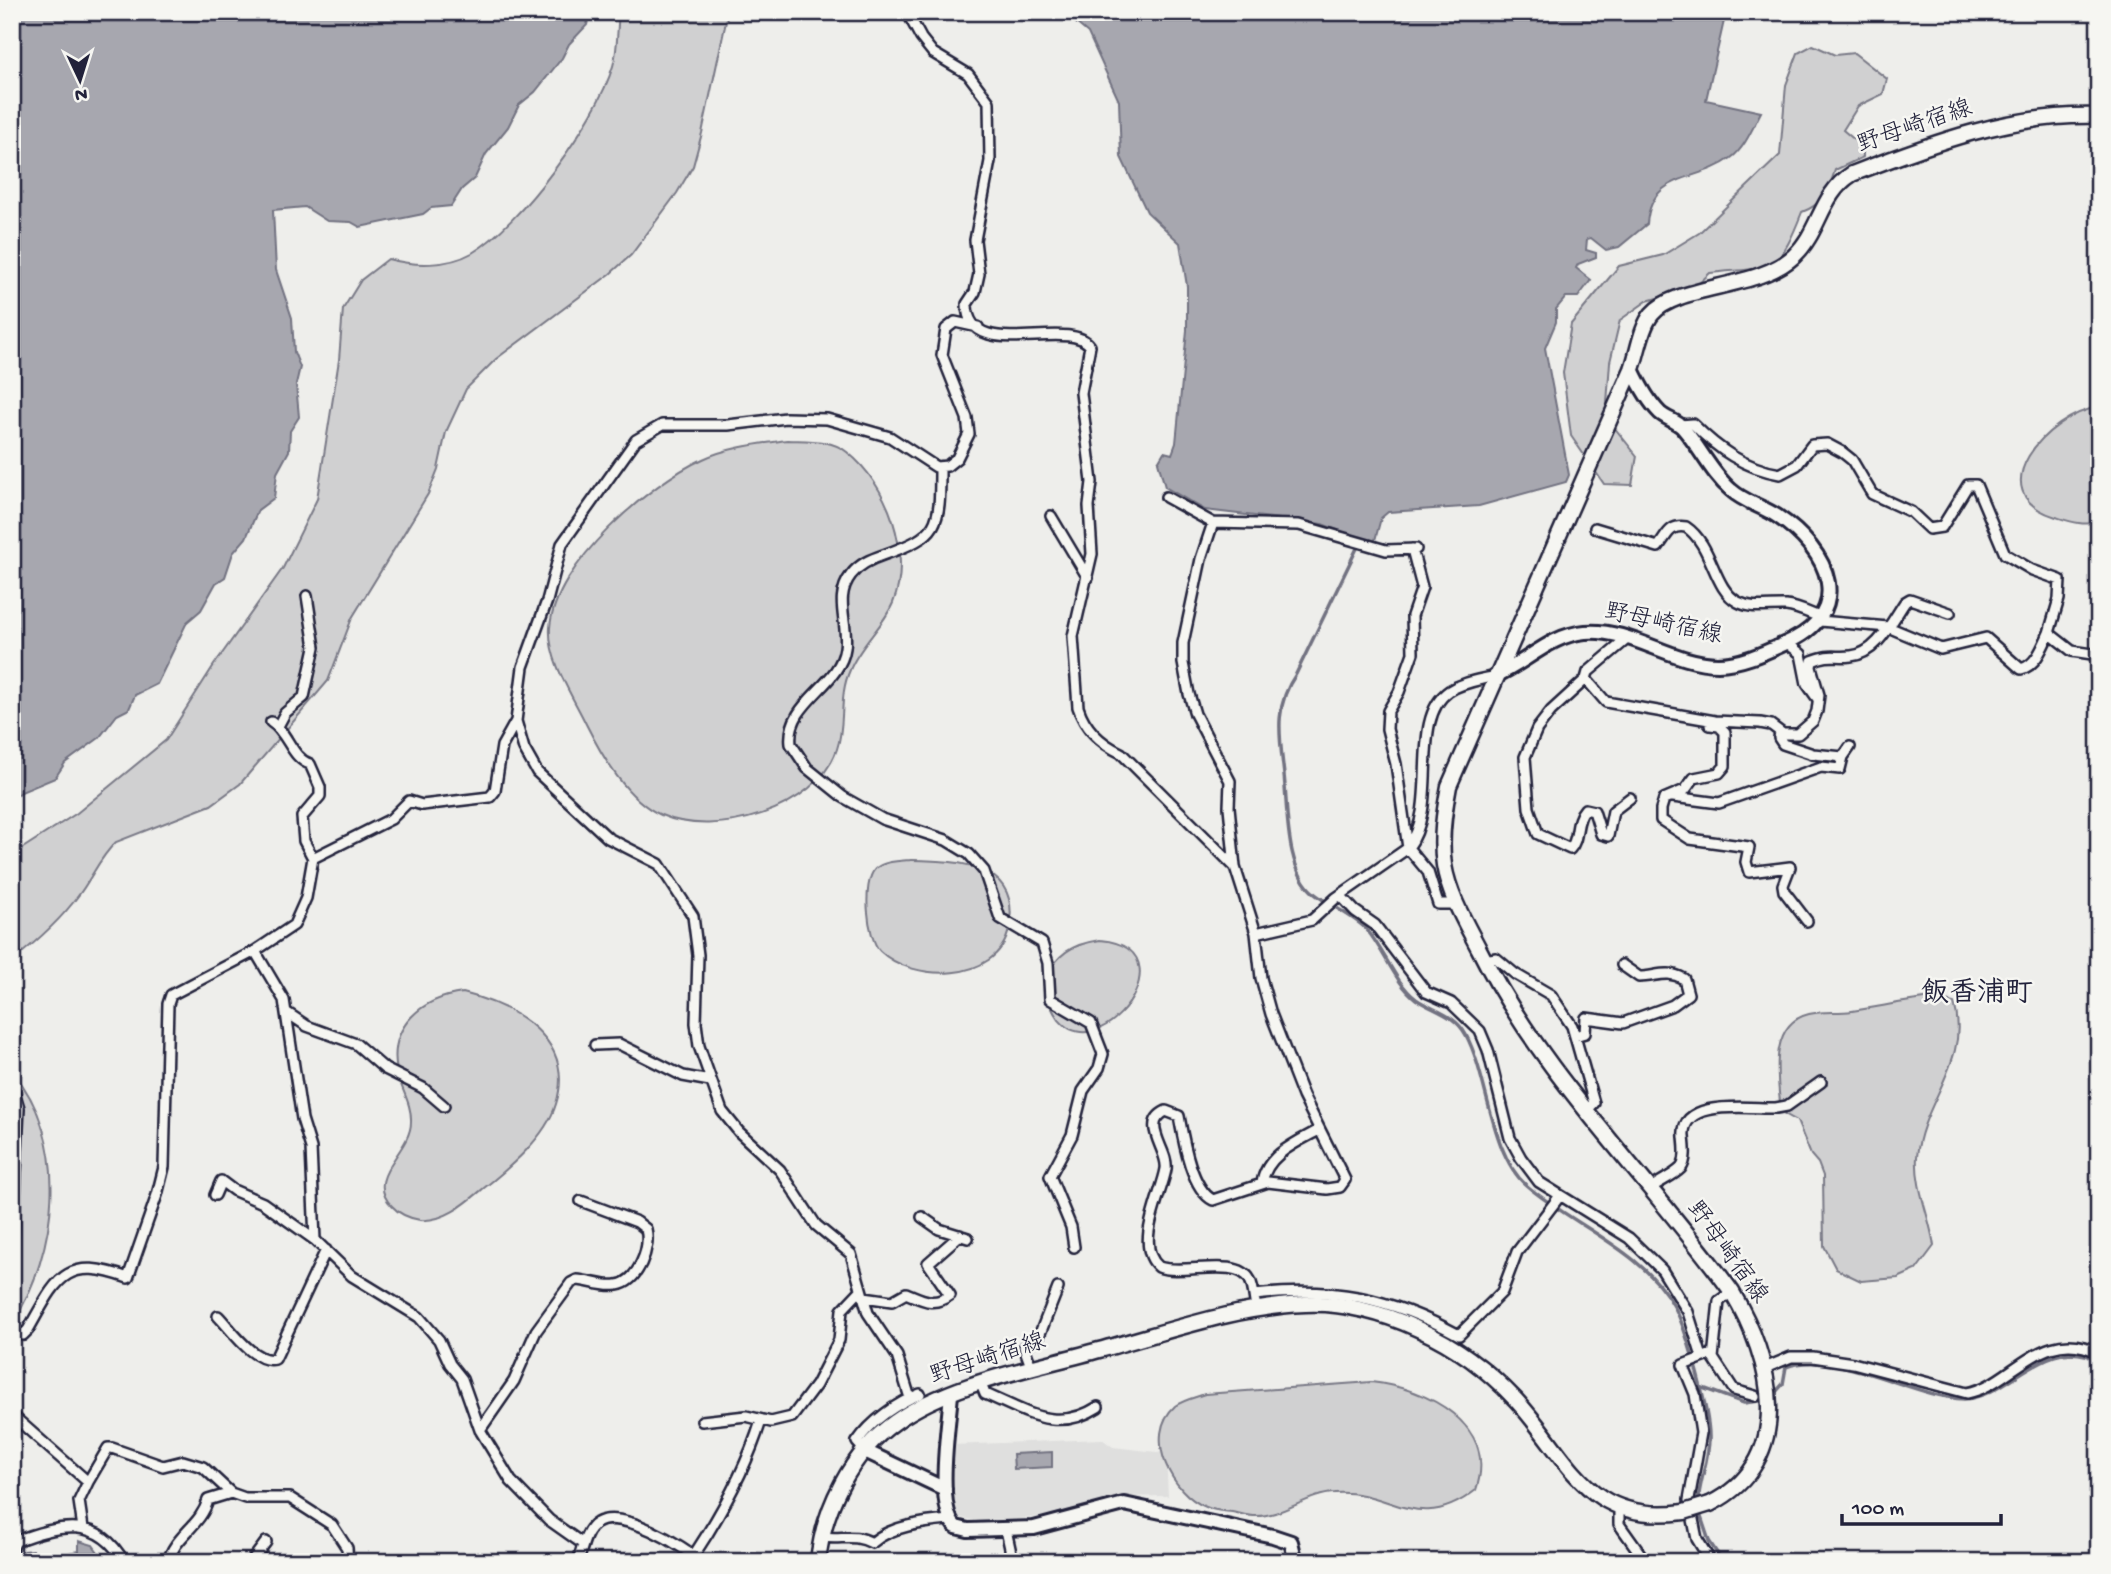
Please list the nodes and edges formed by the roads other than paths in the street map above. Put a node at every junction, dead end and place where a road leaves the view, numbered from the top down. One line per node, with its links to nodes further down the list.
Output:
1 (907, 12): 3 (street)
2 (2099, 116): 4 (main road, 野母崎宿線)
3 (978, 327): 6 (street); 11 (street)
4 (1632, 369): 5 (street); 20 (main road, 野母崎宿線)
5 (1680, 425): 14 (street); 16 (street)
6 (940, 468): 24 (street); 56 (street)
7 (1166, 497): 9 (street)
8 (1051, 516): 11 (street)
9 (1213, 523): 30 (street); 32 (street)
10 (1595, 528): 14 (street)
11 (1088, 578): 32 (street)
12 (307, 596): 31 (street)
13 (1950, 613): 15 (street)
14 (1821, 619): 15 (street); 18 (street, 野母崎宿線)
15 (1888, 627): 16 (street); 22 (street)
16 (2049, 633): 19 (street)
17 (1627, 639): 18 (street, 野母崎宿線); 20 (street, 野母崎宿線); 21 (street)
18 (1787, 643): 22 (street)
19 (2099, 655)
20 (1495, 676): 30 (street, 野母崎宿線); 34 (main road, 野母崎宿線)
21 (1586, 679): 23 (street); 29 (street)
22 (1817, 698): 25 (street)
23 (1672, 715): 25 (street); 28 (street)
24 (516, 721): 31 (street); 43 (street)
25 (1780, 732): 27 (street)
26 (1850, 747): 27 (street)
27 (1843, 757): 28 (street)
28 (1672, 797): 35 (street)
29 (1630, 798)
30 (1408, 848): 33 (street); 34 (street)
31 (313, 858): 37 (street)
32 (1235, 867): 36 (street)
33 (1338, 897): 36 (street); 52 (street)
34 (1456, 904): 38 (main road, 野母崎宿線)
35 (1807, 921)
36 (1256, 933): 48 (street)
37 (255, 951): 40 (street); 64 (street)
38 (1484, 960): 41 (street); 47 (main road, 野母崎宿線)
39 (1622, 965): 41 (street)
40 (286, 1012): 46 (street); 55 (street)
41 (1575, 1036): 47 (street)
42 (595, 1045): 43 (street)
43 (710, 1081): 61 (street)
44 (1821, 1082): 50 (street)
45 (12, 1085): 58 (street)
46 (444, 1106)
47 (1585, 1112): 50 (main road, 野母崎宿線)
48 (1319, 1130): 49 (street); 49 (street)
49 (1262, 1183): 62 (street)
50 (1650, 1189): 60 (main road, 野母崎宿線)
51 (215, 1195): 55 (street)
52 (1559, 1197): 62 (street); 67 (street)
53 (582, 1202): 79 (street)
54 (922, 1217): 61 (street)
55 (315, 1240): 57 (street)
56 (1074, 1247)
57 (326, 1250): 63 (street); 79 (street)
58 (12, 1259)
59 (1058, 1289): 69 (street)
60 (1732, 1292): 66 (street); 68 (main road, 野母崎宿線)
61 (861, 1294): 74 (street); 78 (street)
62 (1255, 1301): 69 (main road, 野母崎宿線); 84 (main road, 野母崎宿線)
63 (218, 1316)
64 (12, 1329)
65 (2099, 1353): 68 (street)
66 (1712, 1354): 67 (street); 73 (street)
67 (1700, 1357): 102 (street)
68 (1765, 1368): 73 (main road, 野母崎宿線)
69 (1032, 1369): 70 (main road, 野母崎宿線)
70 (981, 1384): 72 (main road, 野母崎宿線); 75 (street)
71 (920, 1394): 74 (street)
72 (951, 1394): 80 (main road, 野母崎宿線); 82 (street)
73 (1765, 1397): 84 (main road, 野母崎宿線, bridge)
74 (910, 1398): 80 (street)
75 (1098, 1407)
76 (12, 1415): 81 (street)
77 (702, 1421): 78 (street)
78 (761, 1421): 92 (street)
79 (480, 1430): 91 (street)
80 (866, 1451): 82 (street); 88 (main road, 野母崎宿線)
81 (88, 1482): 83 (street); 86 (street)
82 (945, 1489): 85 (street)
83 (231, 1493): 94 (street); 96 (street)
84 (1619, 1507): 101 (street)
85 (949, 1520): 87 (street); 88 (street)
86 (83, 1528): 89 (street); 93 (street)
87 (1006, 1530): 99 (street); 100 (street)
88 (823, 1537): 98 (main road, 野母崎宿線)
89 (14, 1542)
90 (266, 1542): 95 (street)
91 (583, 1544): 92 (street); 97 (street)
92 (697, 1558)
93 (124, 1562)
94 (168, 1562)
95 (251, 1562)
96 (348, 1562)
97 (578, 1562)
98 (818, 1562)
99 (1013, 1562)
100 (1291, 1562)
101 (1646, 1562)
102 (1711, 1562)

